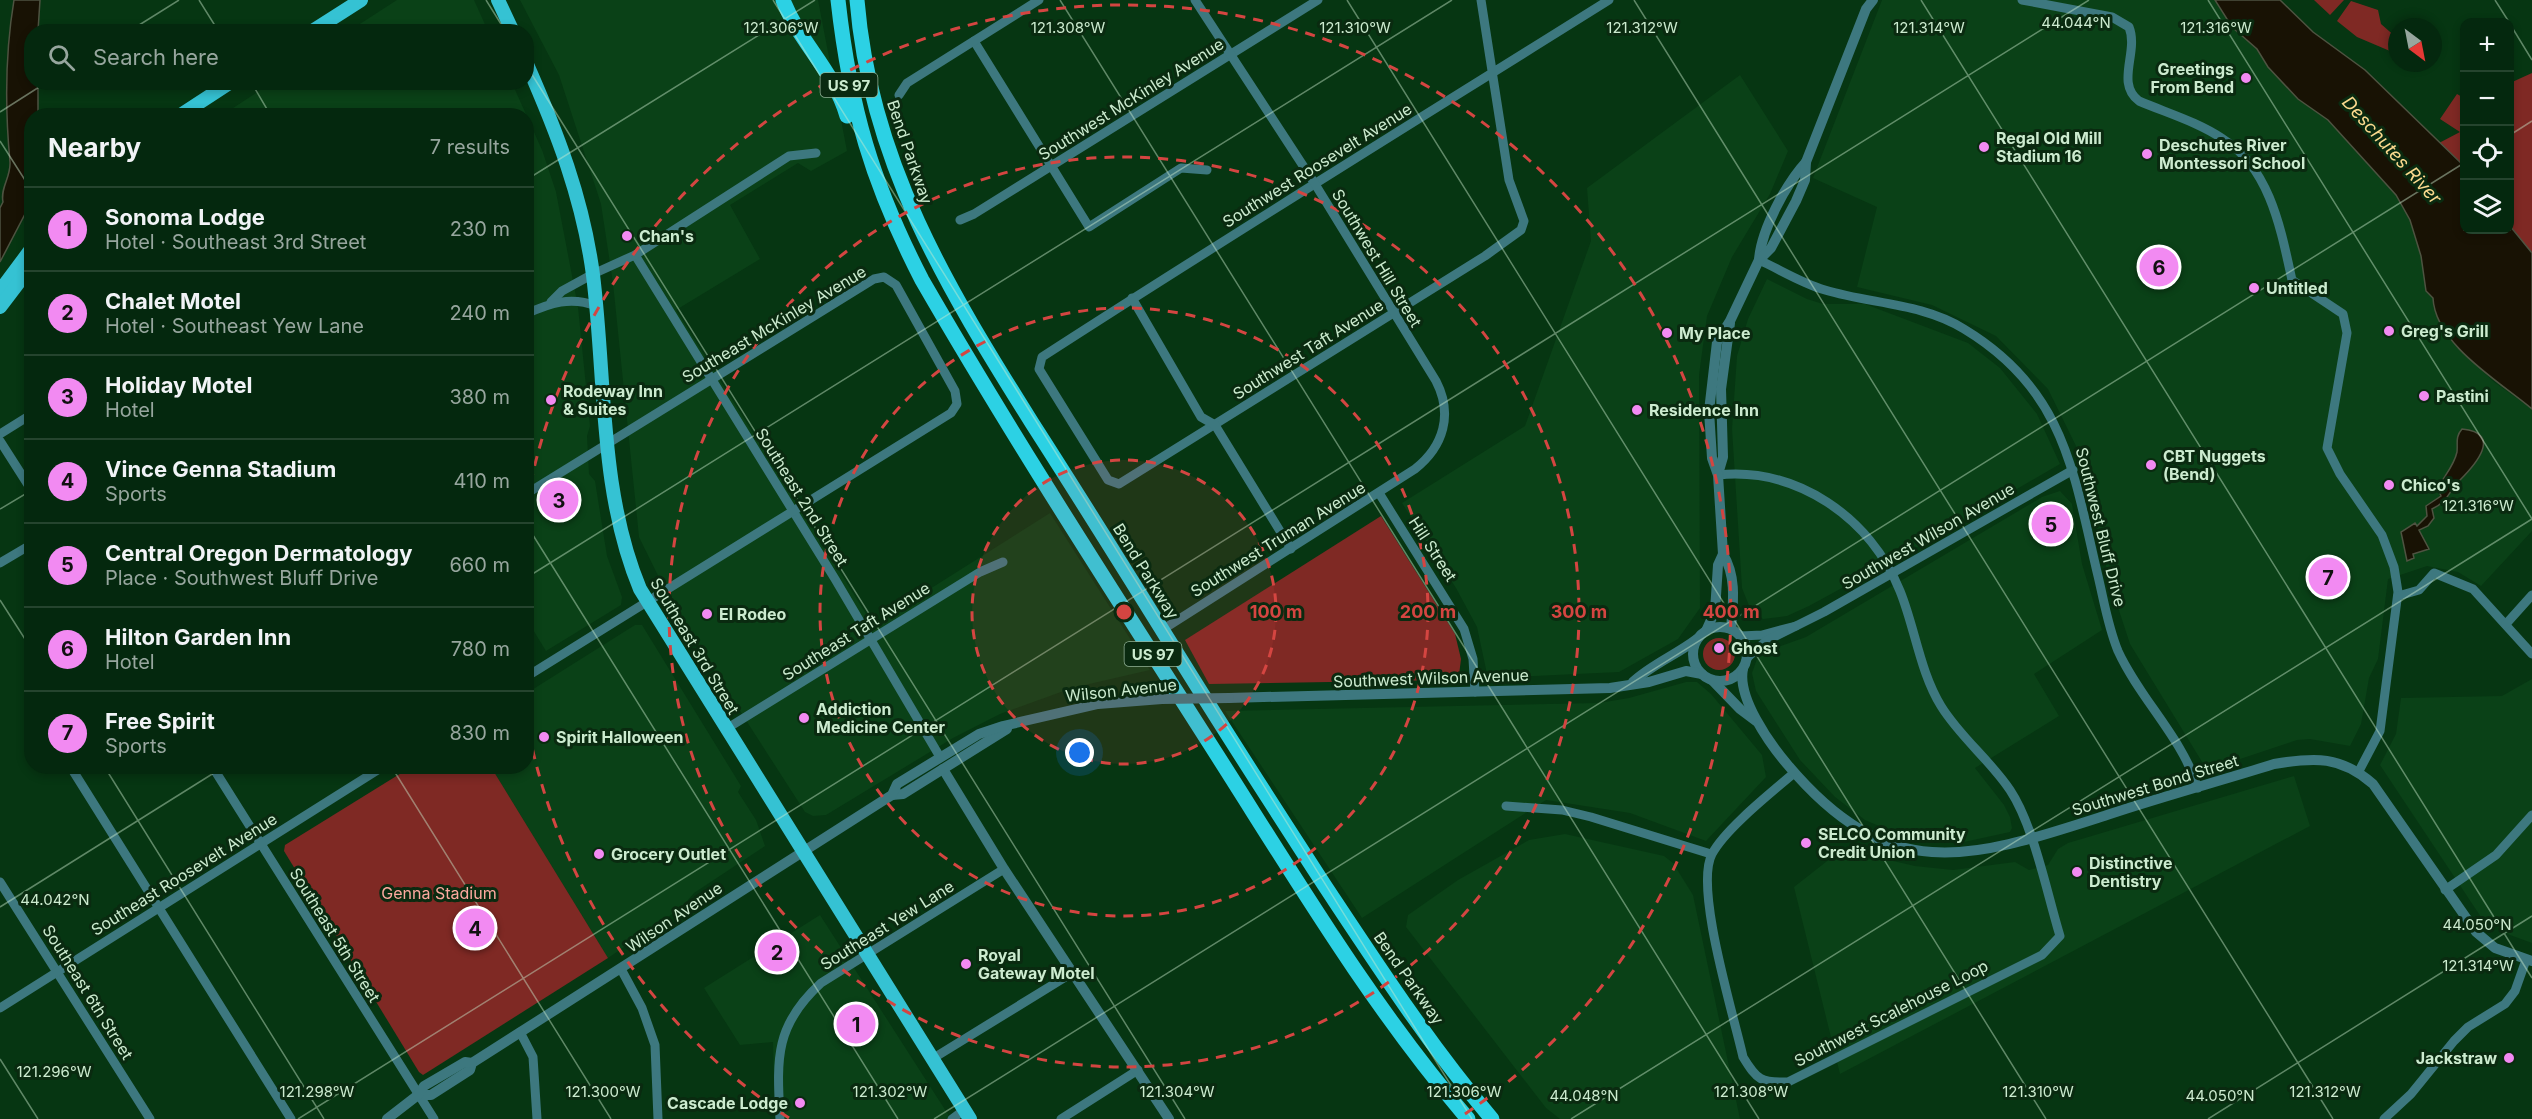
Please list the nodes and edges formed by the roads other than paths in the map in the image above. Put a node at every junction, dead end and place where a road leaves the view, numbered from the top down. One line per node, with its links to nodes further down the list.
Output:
1 (361, 0): 17 (main road)
2 (498, 0): 18 (main road)
3 (783, 0): 29 (highway)
4 (838, 0): 29 (highway, US 97)
5 (857, 0): 20 (highway, Bend Parkway / US 97)
6 (866, 0): 20 (highway)
7 (1039, 0): 19 (street)
8 (1195, 0): 21 (street, Southwest Hill Street)
9 (1318, 0): 21 (street, Southwest McKinley Avenue)
10 (1481, 0): 22 (street)
11 (1588, 0): 16 (street)
12 (1608, 0): 16 (street, Southwest Roosevelt Avenue)
13 (1873, 0): 15 (street)
14 (2022, 0): 65 (street)
15 (1864, 5): 35 (street)
16 (1592, 11): 22 (street, Southwest Roosevelt Avenue)
17 (324, 24)
18 (509, 24)
19 (974, 41): 25 (street); 28 (street)
20 (862, 49): 69 (highway, Bend Parkway / US 97)
21 (1231, 54): 28 (street, Southwest McKinley Avenue); 31 (street, Southwest Hill Street)
22 (1493, 72): 31 (street, Southwest Roosevelt Avenue); 44 (street, Southwest Taft Avenue)
23 (534, 81): 36 (main road, Southeast 3rd Street)
24 (219, 90): 26 (main road)
25 (899, 95)
26 (191, 108)
27 (816, 153): 33 (street)
28 (1052, 166): 30 (street); 32 (street, Southwest McKinley Avenue)
29 (872, 168): 125 (highway, US 97)
30 (1207, 170)
31 (1315, 184): 39 (street, Southwest Roosevelt Avenue); 44 (street, Southwest Hill Street)
32 (960, 220)
33 (635, 255): 36 (street); 45 (street, Southeast 2nd Street)
34 (24, 259): 38 (main road)
35 (1759, 260): 51 (street, Southwest Bluff Drive); 52 (street)
36 (593, 274): 40 (street); 41 (main road, Southeast 3rd Street)
37 (24, 276): 42 (main road)
38 (0, 291)
39 (1132, 298): 47 (street); 54 (street, Southwest Roosevelt Avenue)
40 (550, 303): 41 (street); 43 (street)
41 (596, 306): 50 (main road, Southeast 3rd Street)
42 (0, 307)
43 (534, 310)
44 (1393, 313): 47 (street, Southwest Taft Avenue); 56 (street, Southwest Hill Street)
45 (711, 378): 50 (street, Southeast McKinley Avenue); 57 (street, Southeast 2nd Street); 57 (street, Southeast McKinley Avenue)
46 (24, 419): 48 (street)
47 (1215, 425): 54 (street, Southwest Taft Avenue); 59 (street)
48 (0, 434)
49 (0, 441): 53 (street)
50 (608, 443): 55 (street, Southeast McKinley Avenue); 66 (main road, Southeast 3rd Street)
51 (2073, 470): 63 (street, Southwest Wilson Avenue); 92 (street, Southwest Bluff Drive)
52 (1718, 475): 60 (street); 63 (street)
53 (24, 478)
54 (1108, 480)
55 (534, 489)
56 (1379, 493): 59 (street, Southwest Truman Avenue); 79 (street, Hill Street)
57 (793, 511): 66 (street); 72 (street, Southeast 2nd Street)
58 (24, 549): 62 (street)
59 (1291, 549): 69 (street, Southwest Truman Avenue)
60 (1723, 555): 70 (street); 71 (street)
61 (1004, 562): 72 (street, Southeast Taft Avenue)
62 (0, 563)
63 (1891, 574): 68 (street, Southwest Wilson Avenue); 96 (street)
64 (2532, 595): 67 (street)
65 (2398, 596): 67 (street); 87 (street)
66 (646, 602): 76 (street); 84 (main road, Southeast 3rd Street)
67 (2506, 624): 73 (street)
68 (1796, 626): 70 (street, Southwest Wilson Avenue); 74 (street, Southwest Wilson Avenue)
69 (1162, 630): 126 (highway, Bend Parkway / US 97)
70 (1736, 633): 71 (street); 74 (street)
71 (1702, 634): 77 (street); 78 (street, Southwest Wilson Avenue)
72 (870, 639): 84 (street, Southeast Taft Avenue); 85 (street, Southeast 2nd Street)
73 (2532, 654)
74 (1747, 658): 75 (street)
75 (1743, 669): 77 (street); 81 (street, Southwest Bond Street)
76 (534, 672)
77 (1706, 676): 78 (street, Southwest Wilson Avenue); 81 (street, Southwest Bond Street)
78 (1633, 682): 79 (street, Southwest Wilson Avenue)
79 (1475, 692): 80 (street, Southwest Wilson Avenue)
80 (1229, 698): 82 (street, Wilson Avenue, bridge)
81 (1756, 721): 88 (street, Southwest Bond Street)
82 (1017, 722): 83 (street, Wilson Avenue); 86 (street, Wilson Avenue)
83 (1003, 726): 85 (street, Wilson Avenue); 86 (street)
84 (726, 729): 98 (main road, Southeast 3rd Street)
85 (940, 757): 93 (street, Wilson Avenue)
86 (943, 769): 93 (street, Wilson Avenue); 100 (street)
87 (2359, 771): 92 (street, Southwest Bond Street); 102 (street, Southwest Bond Street)
88 (1794, 773): 96 (street, Southwest Bond Street); 99 (street)
89 (75, 774): 103 (street)
90 (217, 774): 97 (street, Southeast 5th Street)
91 (371, 774): 97 (street, Southeast Roosevelt Avenue)
92 (2198, 788): 96 (street, Southwest Bond Street)
93 (892, 795): 98 (street, Wilson Avenue)
94 (1506, 806): 99 (street)
95 (2532, 815): 102 (street)
96 (2031, 839): 99 (street, Southwest Scalehouse Loop)
97 (260, 843): 103 (street, Southeast Roosevelt Avenue); 113 (street, Southeast 5th Street)
98 (802, 851): 104 (main road, Southeast 3rd Street); 106 (street, Wilson Avenue)
99 (1711, 854)
100 (1004, 869): 104 (street, Southeast Yew Lane); 108 (street)
101 (0, 882): 107 (street, Southeast 6th Street)
102 (2445, 890): 105 (street, Southwest Bond Street)
103 (159, 909): 107 (street, Southeast Roosevelt Avenue); 116 (street)
104 (867, 955): 111 (main road, Southeast 3rd Street); 121 (street, Southeast Yew Lane)
105 (2529, 960): 127 (street)
106 (621, 969): 110 (street, Wilson Avenue); 120 (street)
107 (57, 972): 109 (street, Southeast Roosevelt Avenue); 115 (street, Southeast 6th Street)
108 (1072, 973): 111 (street); 112 (street)
109 (0, 1008)
110 (520, 1032): 113 (street, Wilson Avenue); 119 (street)
111 (932, 1059): 114 (main road, Southeast 3rd Street)
112 (1138, 1070): 123 (street); 124 (street)
113 (418, 1095): 117 (street, Wilson Avenue); 118 (street, Southeast 5th Street)
114 (967, 1115): 122 (street)
115 (150, 1119)
116 (291, 1119)
117 (387, 1119)
118 (434, 1119)
119 (537, 1119)
120 (658, 1119)
121 (780, 1119)
122 (952, 1119)
123 (1061, 1119)
124 (1169, 1119)
125 (1468, 1119)
126 (1492, 1119)
127 (2384, 1119)

